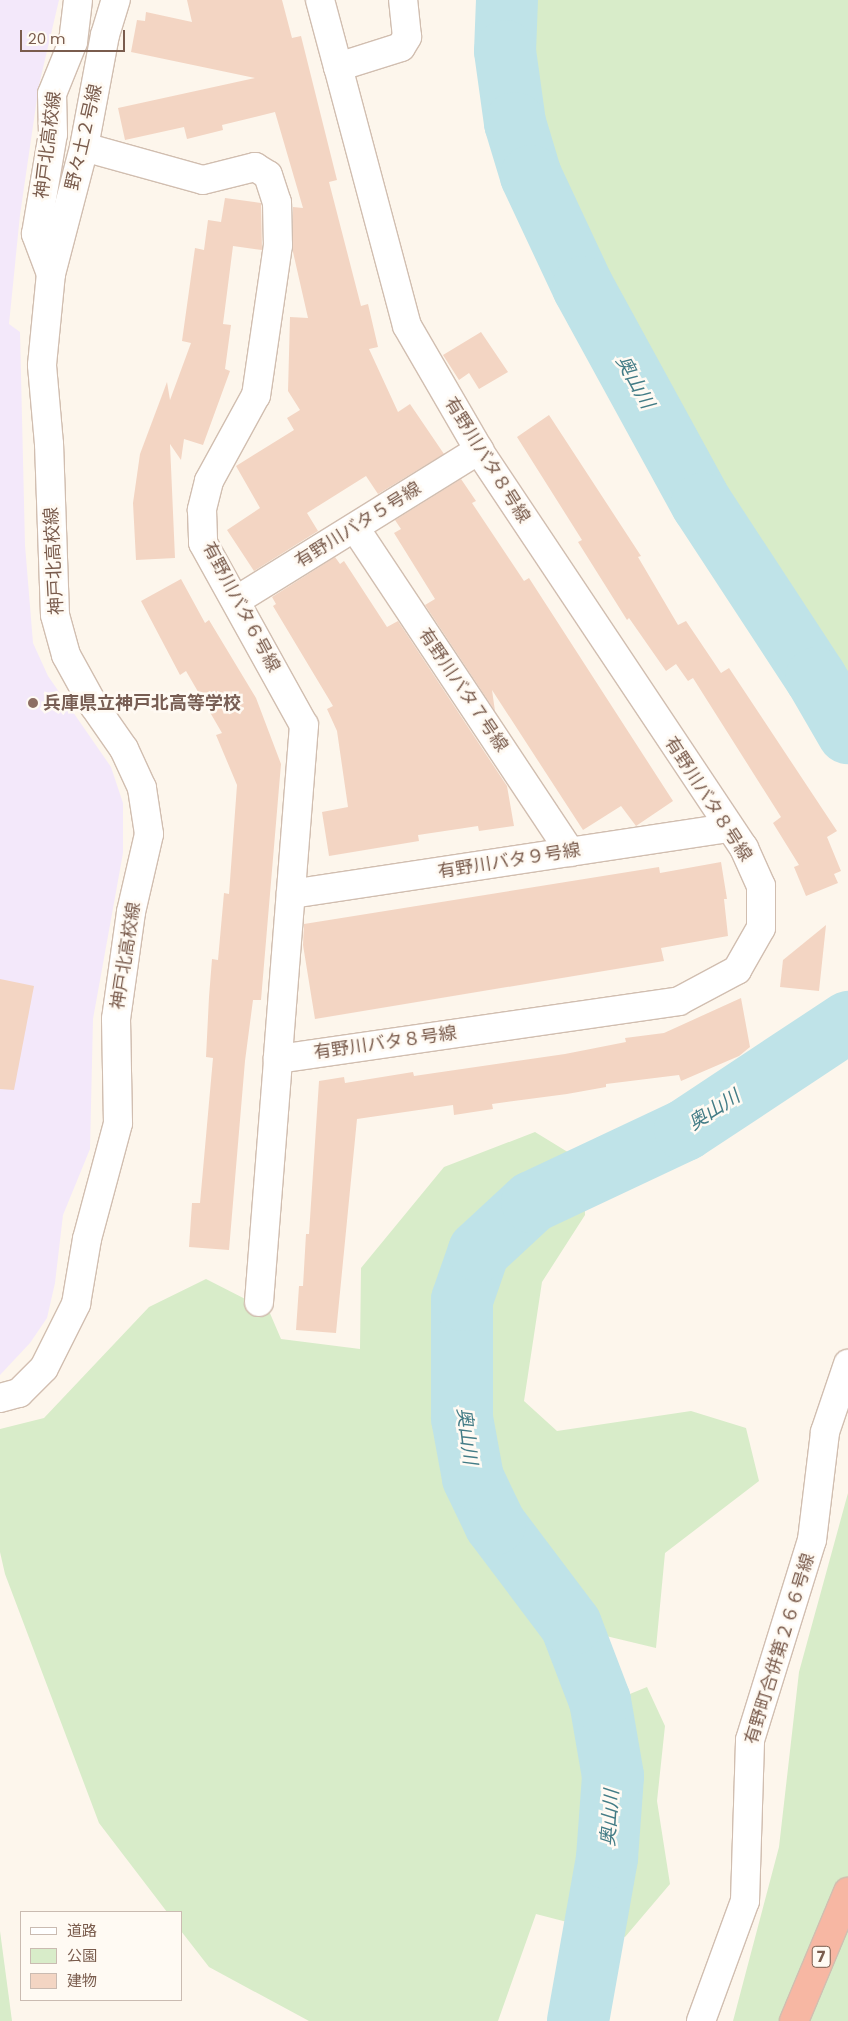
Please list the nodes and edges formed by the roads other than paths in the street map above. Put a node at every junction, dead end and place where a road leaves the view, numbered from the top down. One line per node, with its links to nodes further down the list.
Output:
1 (78, 0): 7 (street, 神戸北高校線)
2 (116, 0): 6 (street, 野々土２号線)
3 (320, 0): 5 (street, 有野川バタ８号線)
4 (403, 0): 5 (street)
5 (338, 67): 8 (street, 有野川バタ８号線)
6 (84, 147): 7 (street, 野々土２号線); 10 (street, 有野川バタ６号線)
7 (51, 274): 17 (street, 神戸北高校線)
8 (479, 450): 9 (street, 有野川バタ５号線); 11 (street, 有野川バタ８号線)
9 (355, 528): 10 (street, 有野川バタ５号線); 12 (street, 有野川バタ７号線)
10 (237, 600): 13 (street, 有野川バタ６号線)
11 (728, 828): 12 (street, 有野川バタ９号線); 14 (street, 有野川バタ８号線)
12 (570, 852): 13 (street, 有野川バタ９号線)
13 (291, 894): 14 (street, 有野川バタ６号線)
14 (278, 1059): 15 (street)
15 (259, 1302)
16 (848, 1364): 19 (street, 有野町合併第２６６号線)
17 (0, 1398)
18 (848, 1892): 20 (highway, 7)
19 (701, 2021)
20 (794, 2021)

